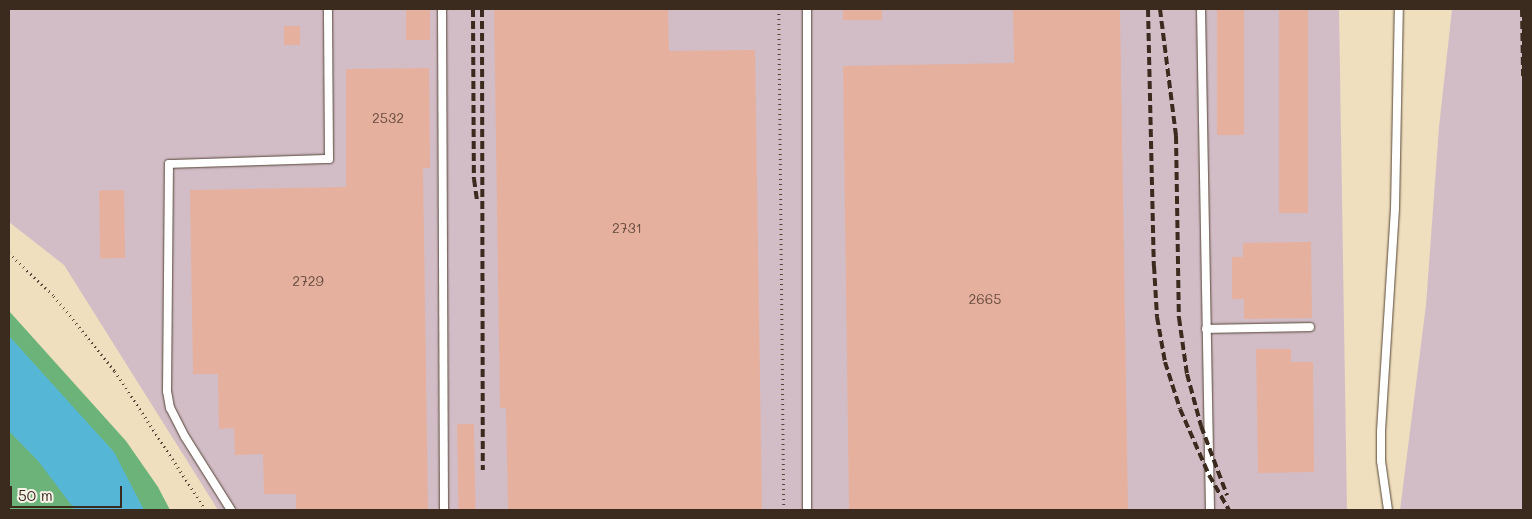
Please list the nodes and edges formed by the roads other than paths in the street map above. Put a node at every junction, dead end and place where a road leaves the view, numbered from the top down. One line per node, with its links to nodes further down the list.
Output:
1 (328, 9): 8 (lane)
2 (442, 9): 9 (lane)
3 (807, 9): 10 (lane)
4 (1202, 9): 7 (lane)
5 (1399, 9): 12 (lane)
6 (1310, 327): 7 (lane)
7 (1206, 329): 11 (lane)
8 (231, 510)
9 (444, 510)
10 (807, 510)
11 (1210, 510)
12 (1388, 510)

